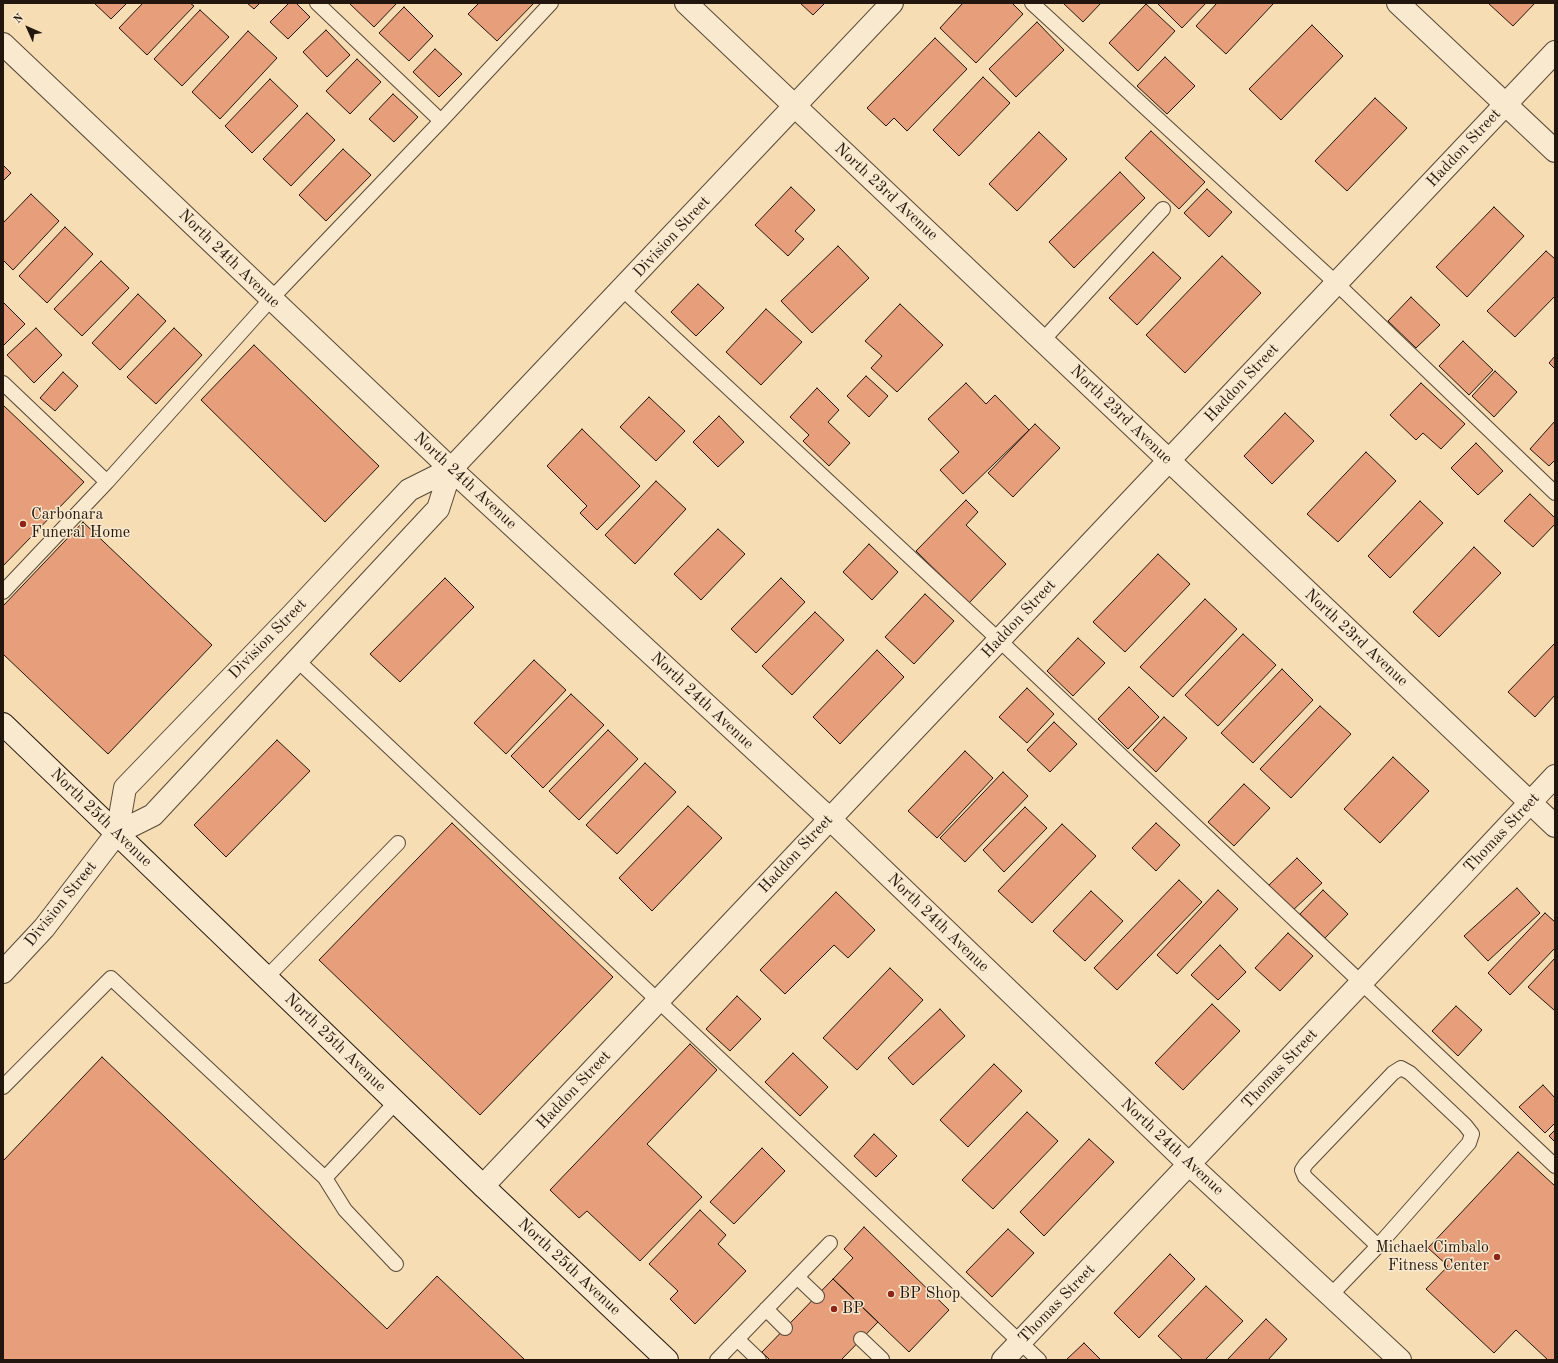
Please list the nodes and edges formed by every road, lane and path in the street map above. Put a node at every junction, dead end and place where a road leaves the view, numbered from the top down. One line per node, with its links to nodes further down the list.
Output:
1 (317, 3): 11 (lane)
2 (551, 3): 11 (lane)
3 (686, 3): 10 (street, North 23rd Avenue)
4 (892, 3): 10 (street, Division Street)
5 (1032, 3): 14 (lane)
6 (1398, 3): 9 (street)
7 (3, 44): 16 (street, North 24th Avenue)
8 (1555, 52): 9 (street, Haddon Street)
9 (1505, 104): 12 (street); 14 (street, Haddon Street)
10 (795, 106): 15 (street, Division Street); 17 (street, North 23rd Avenue)
11 (441, 121): 16 (lane)
12 (1555, 151)
13 (1163, 209): 17 (lane)
14 (1336, 283): 19 (street, Haddon Street); 22 (lane)
15 (622, 289): 20 (street, Division Street); 24 (lane)
16 (271, 299): 20 (street, North 24th Avenue); 21 (lane)
17 (1042, 340): 19 (street, North 23rd Avenue)
18 (3, 383): 21 (lane)
19 (1169, 460): 24 (street, Haddon Street); 28 (street, North 23rd Avenue)
20 (451, 469): 25 (street, Division Street); 29 (street, North 24th Avenue); 31 (street, Division Street)
21 (107, 482): 23 (lane)
22 (1555, 493)
23 (3, 592)
24 (999, 640): 29 (street, Haddon Street); 35 (lane)
25 (297, 660): 31 (street, Division Street); 36 (lane)
26 (3, 724): 31 (street, North 25th Avenue)
27 (1555, 776): 28 (street, Thomas Street)
28 (1530, 803): 30 (street, North 23rd Avenue); 35 (street, Thomas Street)
29 (830, 819): 36 (street, Haddon Street); 39 (street, North 24th Avenue)
30 (1555, 826)
31 (117, 833): 33 (street, Division Street); 34 (street, North 25th Avenue)
32 (398, 843): 34 (lane)
33 (3, 972)
34 (267, 977): 38 (street, North 25th Avenue)
35 (1361, 983): 39 (street, Thomas Street); 40 (lane)
36 (658, 1000): 42 (street, Haddon Street); 53 (lane)
37 (3, 1087): 41 (lane)
38 (396, 1102): 41 (lane); 42 (street, North 25th Avenue)
39 (1190, 1165): 47 (street, North 24th Avenue); 53 (street, Thomas Street)
40 (1555, 1166)
41 (325, 1178): 45 (lane)
42 (483, 1186): 54 (street, North 25th Avenue)
43 (830, 1243): 46 (lane)
44 (1378, 1246): 44 (lane); 47 (lane)
45 (396, 1264)
46 (797, 1277): 48 (lane); 49 (lane)
47 (1331, 1295): 60 (street, North 24th Avenue)
48 (816, 1296)
49 (766, 1309): 50 (lane); 51 (lane)
50 (786, 1328)
51 (737, 1339): 55 (lane); 56 (lane)
52 (861, 1339): 57 (lane)
53 (1020, 1342): 58 (street, Thomas Street); 59 (lane)
54 (667, 1360)
55 (717, 1360)
56 (759, 1360)
57 (881, 1360)
58 (1003, 1360)
59 (1039, 1360)
60 (1400, 1360)

